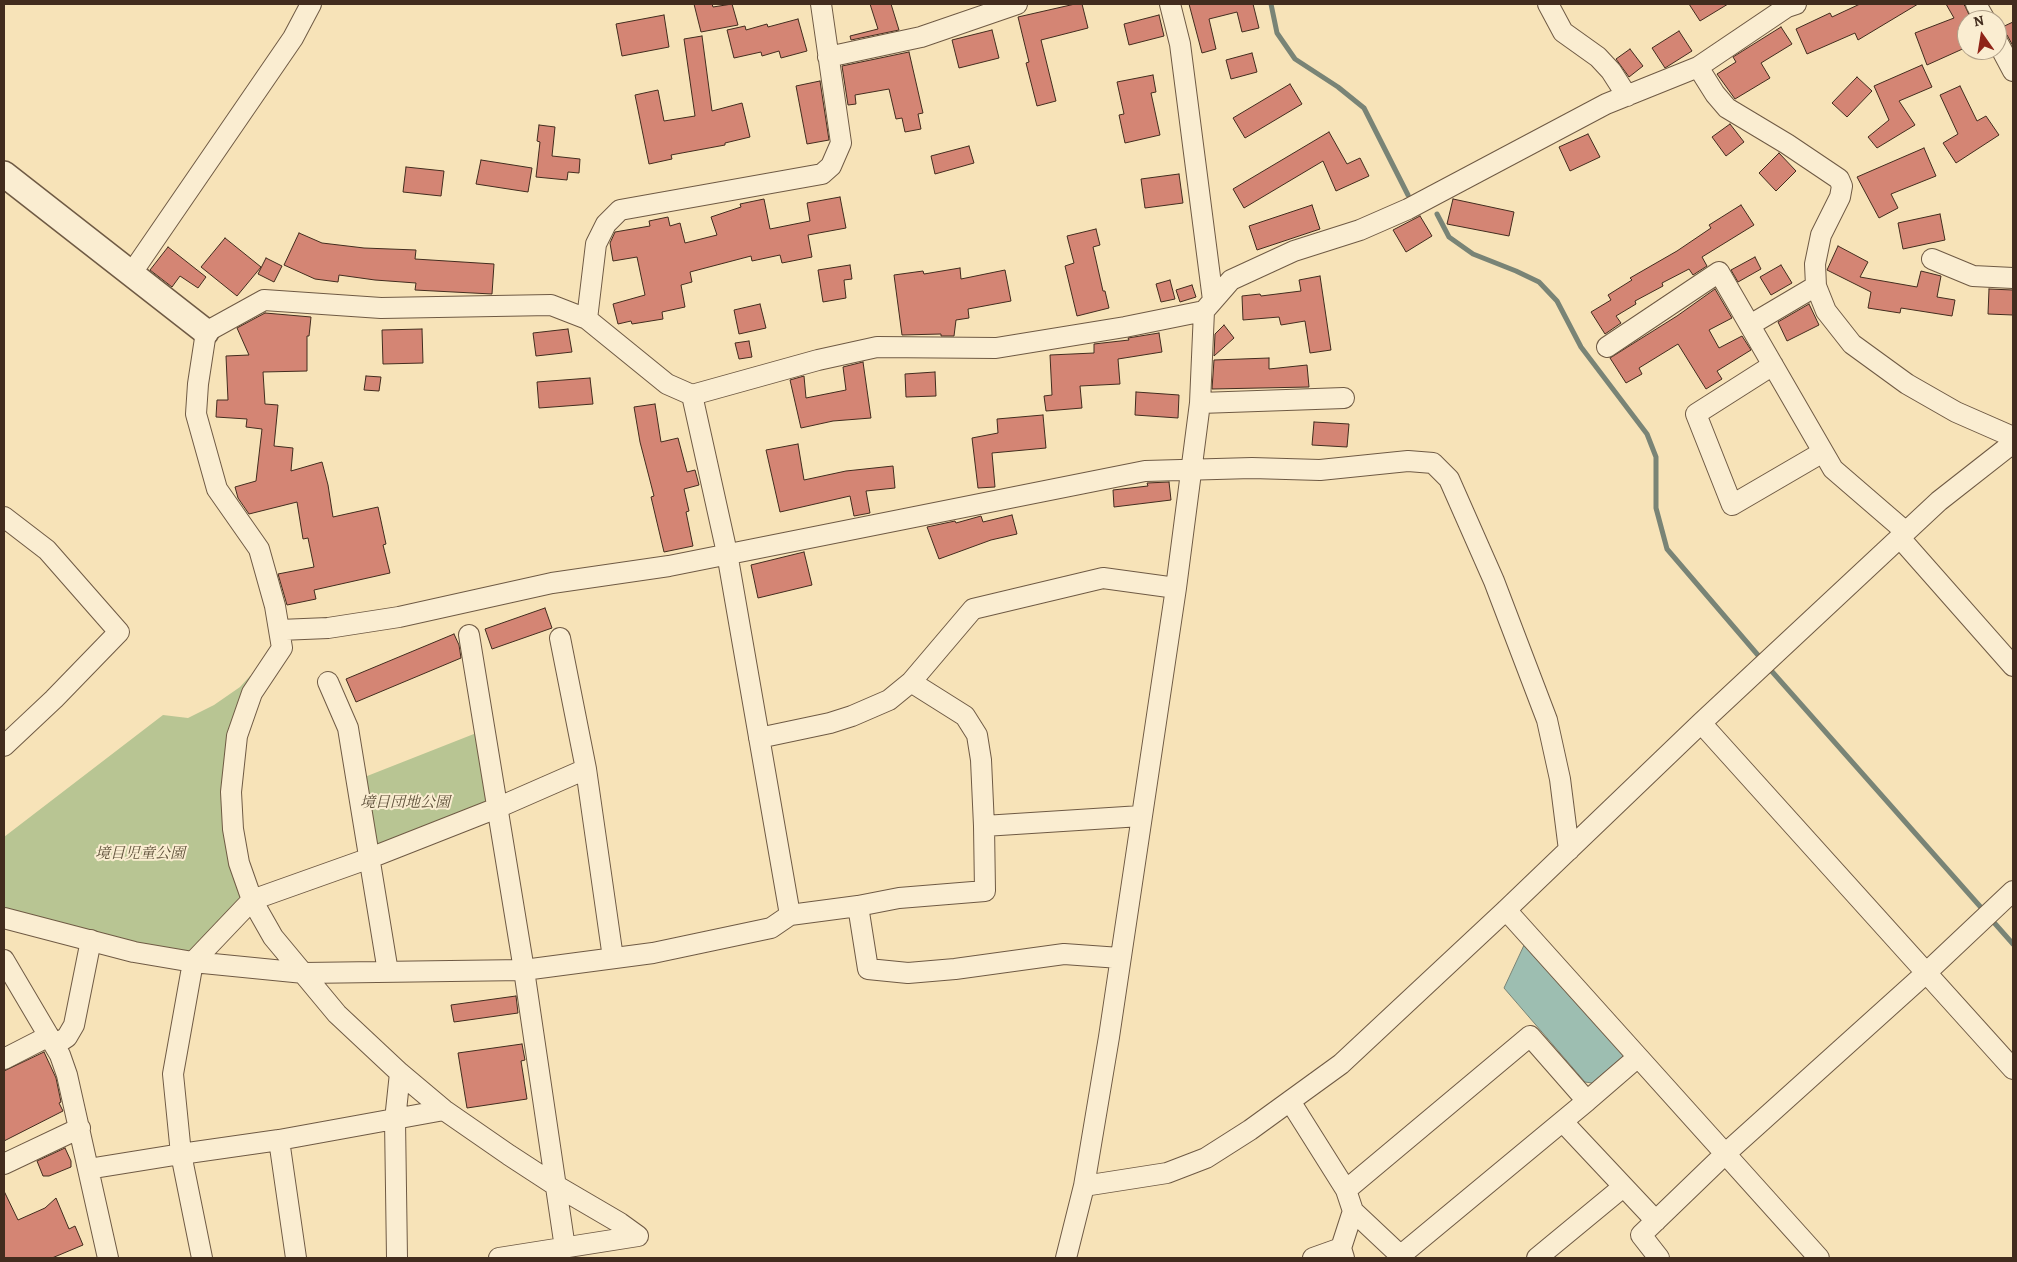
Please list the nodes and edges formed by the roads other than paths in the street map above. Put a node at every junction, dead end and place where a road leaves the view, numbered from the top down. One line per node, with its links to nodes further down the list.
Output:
1 (312, 4): 12 (street)
2 (821, 4): 7 (street)
3 (1017, 4): 7 (street)
4 (1170, 4): 15 (street)
5 (1548, 4): 9 (street)
6 (1790, 5): 8 (street)
7 (828, 57): 16 (street)
8 (1698, 67): 9 (street); 14 (street)
9 (1627, 96): 15 (street)
10 (4, 174): 12 (street)
11 (1932, 259): 13 (street)
12 (131, 274): 18 (street)
13 (2013, 278)
14 (1816, 286): 17 (street); 24 (street)
15 (1208, 305): 21 (street); 23 (street)
16 (587, 319): 18 (street); 21 (street)
17 (1750, 325): 19 (street); 20 (street)
18 (206, 332): 32 (street)
19 (1607, 347)
20 (1773, 365): 26 (street); 26 (street)
21 (692, 395): 30 (street)
22 (1344, 398): 23 (street)
23 (1200, 403): 27 (street)
24 (2013, 437)
25 (2013, 443): 29 (street)
26 (1823, 452): 29 (street)
27 (1191, 470): 30 (street); 31 (street); 45 (street)
28 (4, 517): 40 (street)
29 (1903, 535): 35 (street); 38 (street)
30 (727, 553): 32 (street); 39 (street)
31 (1176, 588): 37 (street); 43 (street)
32 (280, 630): 48 (street)
33 (469, 635): 42 (street)
34 (560, 638): 41 (street)
35 (2013, 666)
36 (328, 682): 46 (street)
37 (911, 682): 39 (street); 44 (street)
38 (1701, 723): 45 (street); 61 (street)
39 (760, 738): 51 (street)
40 (4, 746)
41 (586, 769): 42 (street); 54 (street)
42 (497, 808): 46 (street); 58 (street)
43 (1141, 816): 44 (street); 55 (street)
44 (984, 826): 49 (street)
45 (1569, 850): 50 (street)
46 (370, 858): 48 (street); 59 (street)
47 (2013, 890): 61 (street)
48 (252, 900): 57 (street); 60 (street)
49 (858, 906): 51 (street); 55 (street)
50 (1506, 910): 63 (street); 67 (street)
51 (790, 915): 54 (street)
52 (4, 918): 53 (street)
53 (91, 940): 57 (street); 62 (street)
54 (613, 958): 58 (street)
55 (1120, 958): 79 (street)
56 (4, 960): 62 (street)
57 (193, 962): 60 (street); 74 (street)
58 (524, 970): 59 (street); 78 (street)
59 (388, 972): 60 (street)
60 (304, 973): 66 (street)
61 (1926, 973): 65 (street); 75 (street)
62 (52, 1041): 64 (street); 72 (street)
63 (1638, 1057): 68 (street); 75 (street)
64 (4, 1059)
65 (2013, 1069)
66 (400, 1073): 69 (street); 70 (street)
67 (1290, 1101): 79 (street); 81 (street)
68 (1587, 1101): 71 (street); 81 (street)
69 (444, 1110): 70 (street); 78 (street)
70 (395, 1120): 73 (street); 90 (street)
71 (1563, 1122): 80 (street); 86 (street)
72 (80, 1128): 76 (street); 77 (street)
73 (279, 1140): 74 (street); 89 (street)
74 (181, 1154): 77 (street); 88 (street)
75 (1725, 1154): 83 (street); 96 (street)
76 (4, 1164)
77 (88, 1169): 87 (street)
78 (555, 1185): 84 (street); 84 (street)
79 (1084, 1186): 92 (street)
80 (1623, 1187): 83 (street); 94 (street)
81 (1346, 1190): 82 (street)
82 (1353, 1211): 85 (street); 86 (street)
83 (1656, 1221): 95 (street)
84 (565, 1248): 91 (street)
85 (1343, 1253): 93 (street)
86 (1401, 1257)
87 (108, 1258)
88 (202, 1258)
89 (296, 1258)
90 (397, 1258)
91 (499, 1258)
92 (1066, 1258)
93 (1313, 1258)
94 (1537, 1258)
95 (1659, 1258)
96 (1819, 1258)

